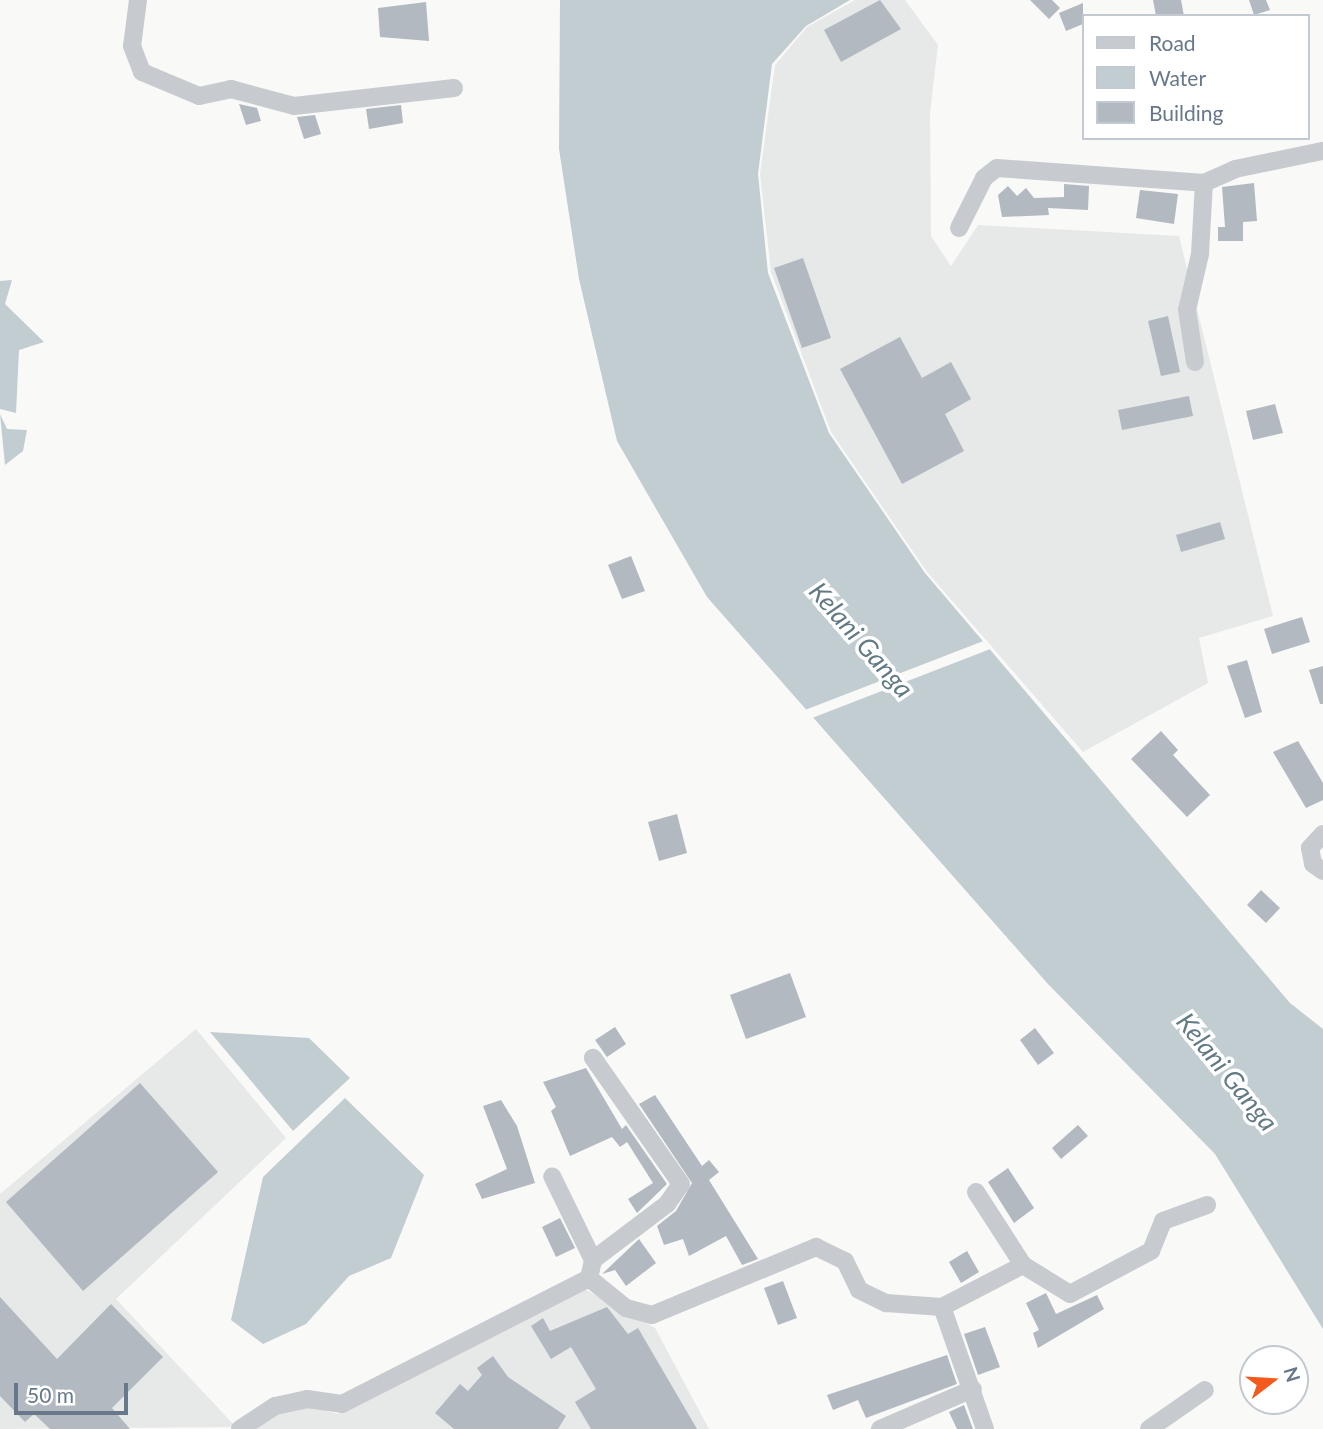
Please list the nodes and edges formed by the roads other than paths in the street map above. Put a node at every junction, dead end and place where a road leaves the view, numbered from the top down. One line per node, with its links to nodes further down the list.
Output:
1 (138, 0): 2 (street)
2 (454, 88)
3 (1294, 140): 5 (street)
4 (1323, 151): 5 (street)
5 (1298, 157): 6 (street)
6 (1204, 183): 7 (street); 8 (street)
7 (959, 228)
8 (1195, 362)
9 (1323, 834): 10 (street)
10 (1323, 871)
11 (593, 1058): 15 (street)
12 (552, 1176): 15 (street)
13 (976, 1192): 16 (street)
14 (1207, 1205): 16 (street)
15 (593, 1260): 17 (street)
16 (1023, 1265): 18 (street)
17 (589, 1278): 18 (street); 21 (street)
18 (942, 1307): 19 (street)
19 (973, 1390): 22 (street); 23 (street)
20 (1205, 1390): 24 (street)
21 (240, 1429)
22 (880, 1429)
23 (985, 1429)
24 (1149, 1429)

